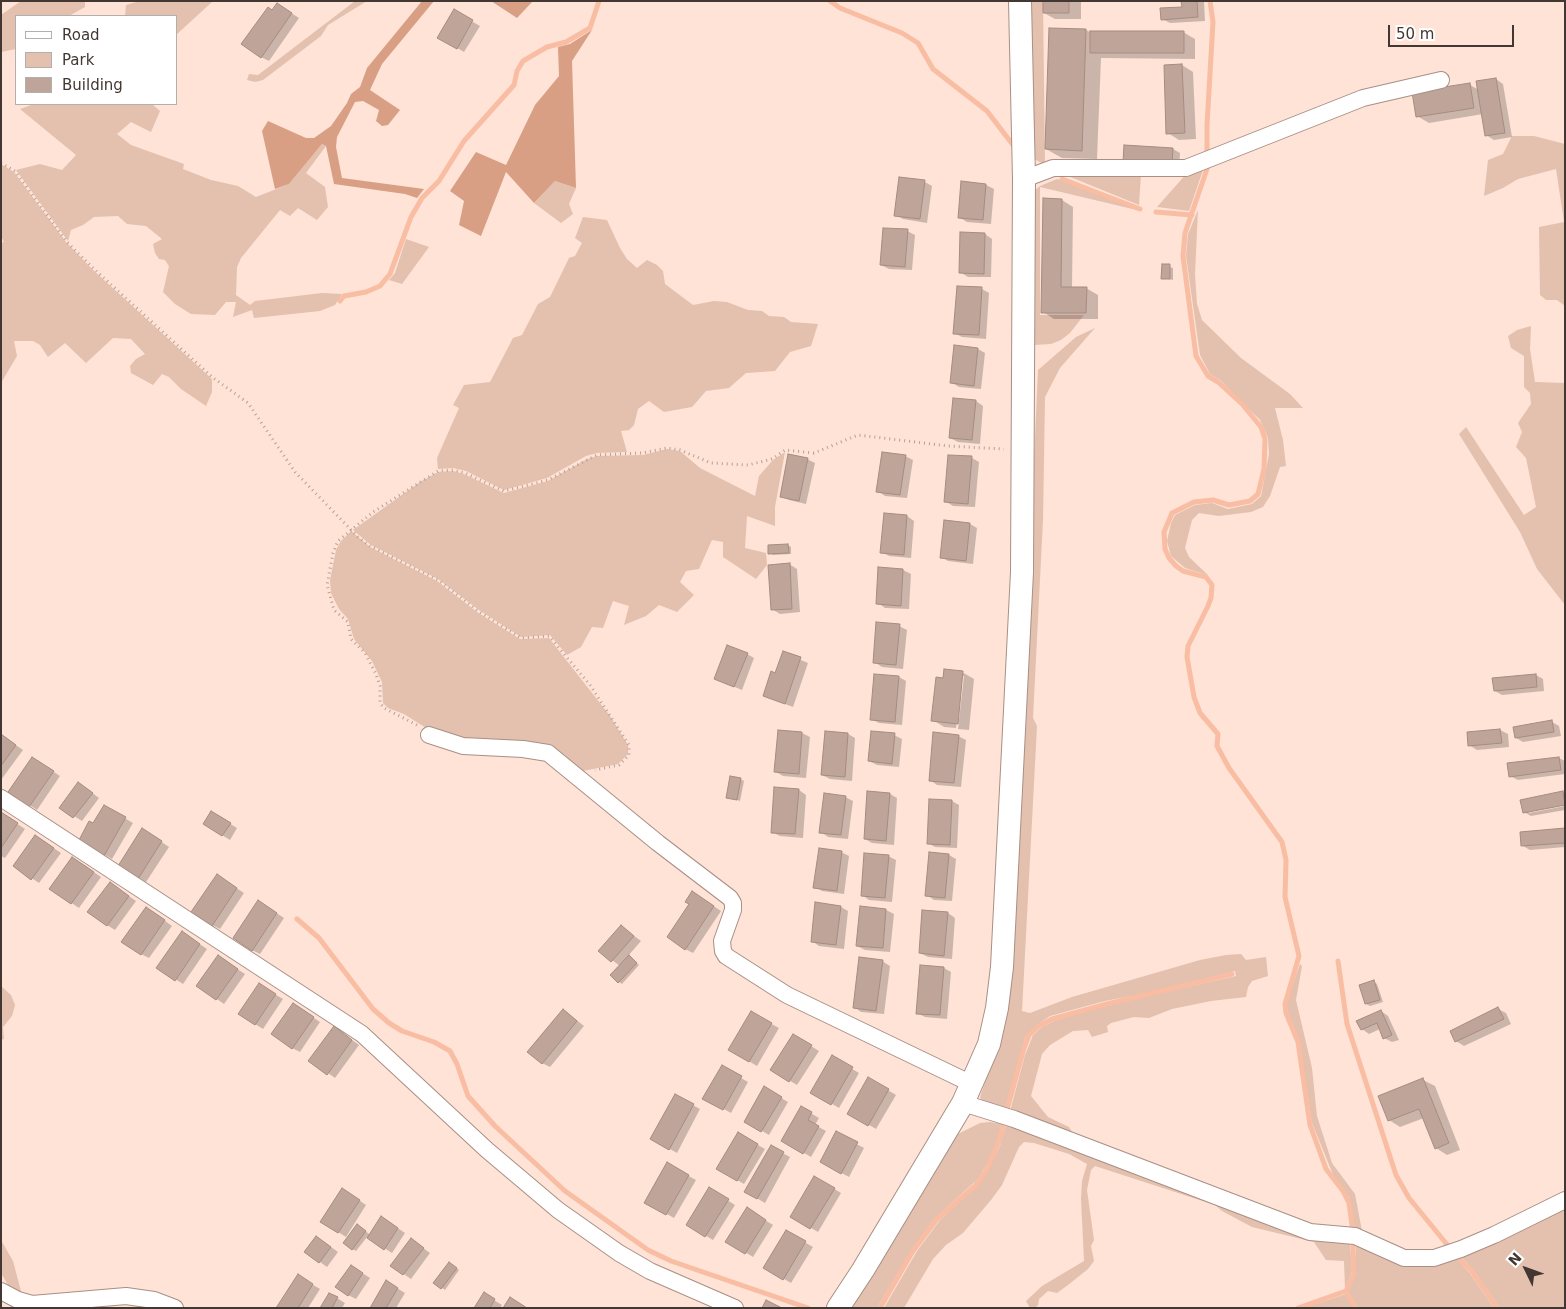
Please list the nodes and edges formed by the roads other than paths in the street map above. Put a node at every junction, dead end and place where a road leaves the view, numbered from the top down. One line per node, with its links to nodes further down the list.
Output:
1 (1020, 1): 3 (main road)
2 (1441, 80): 3 (street)
3 (1024, 179): 6 (main road)
4 (429, 735): 6 (street)
5 (1, 798): 10 (street)
6 (968, 1093): 7 (street); 11 (main road)
7 (1565, 1200)
8 (1, 1291): 9 (street)
9 (175, 1308)
10 (735, 1308)
11 (838, 1308)

